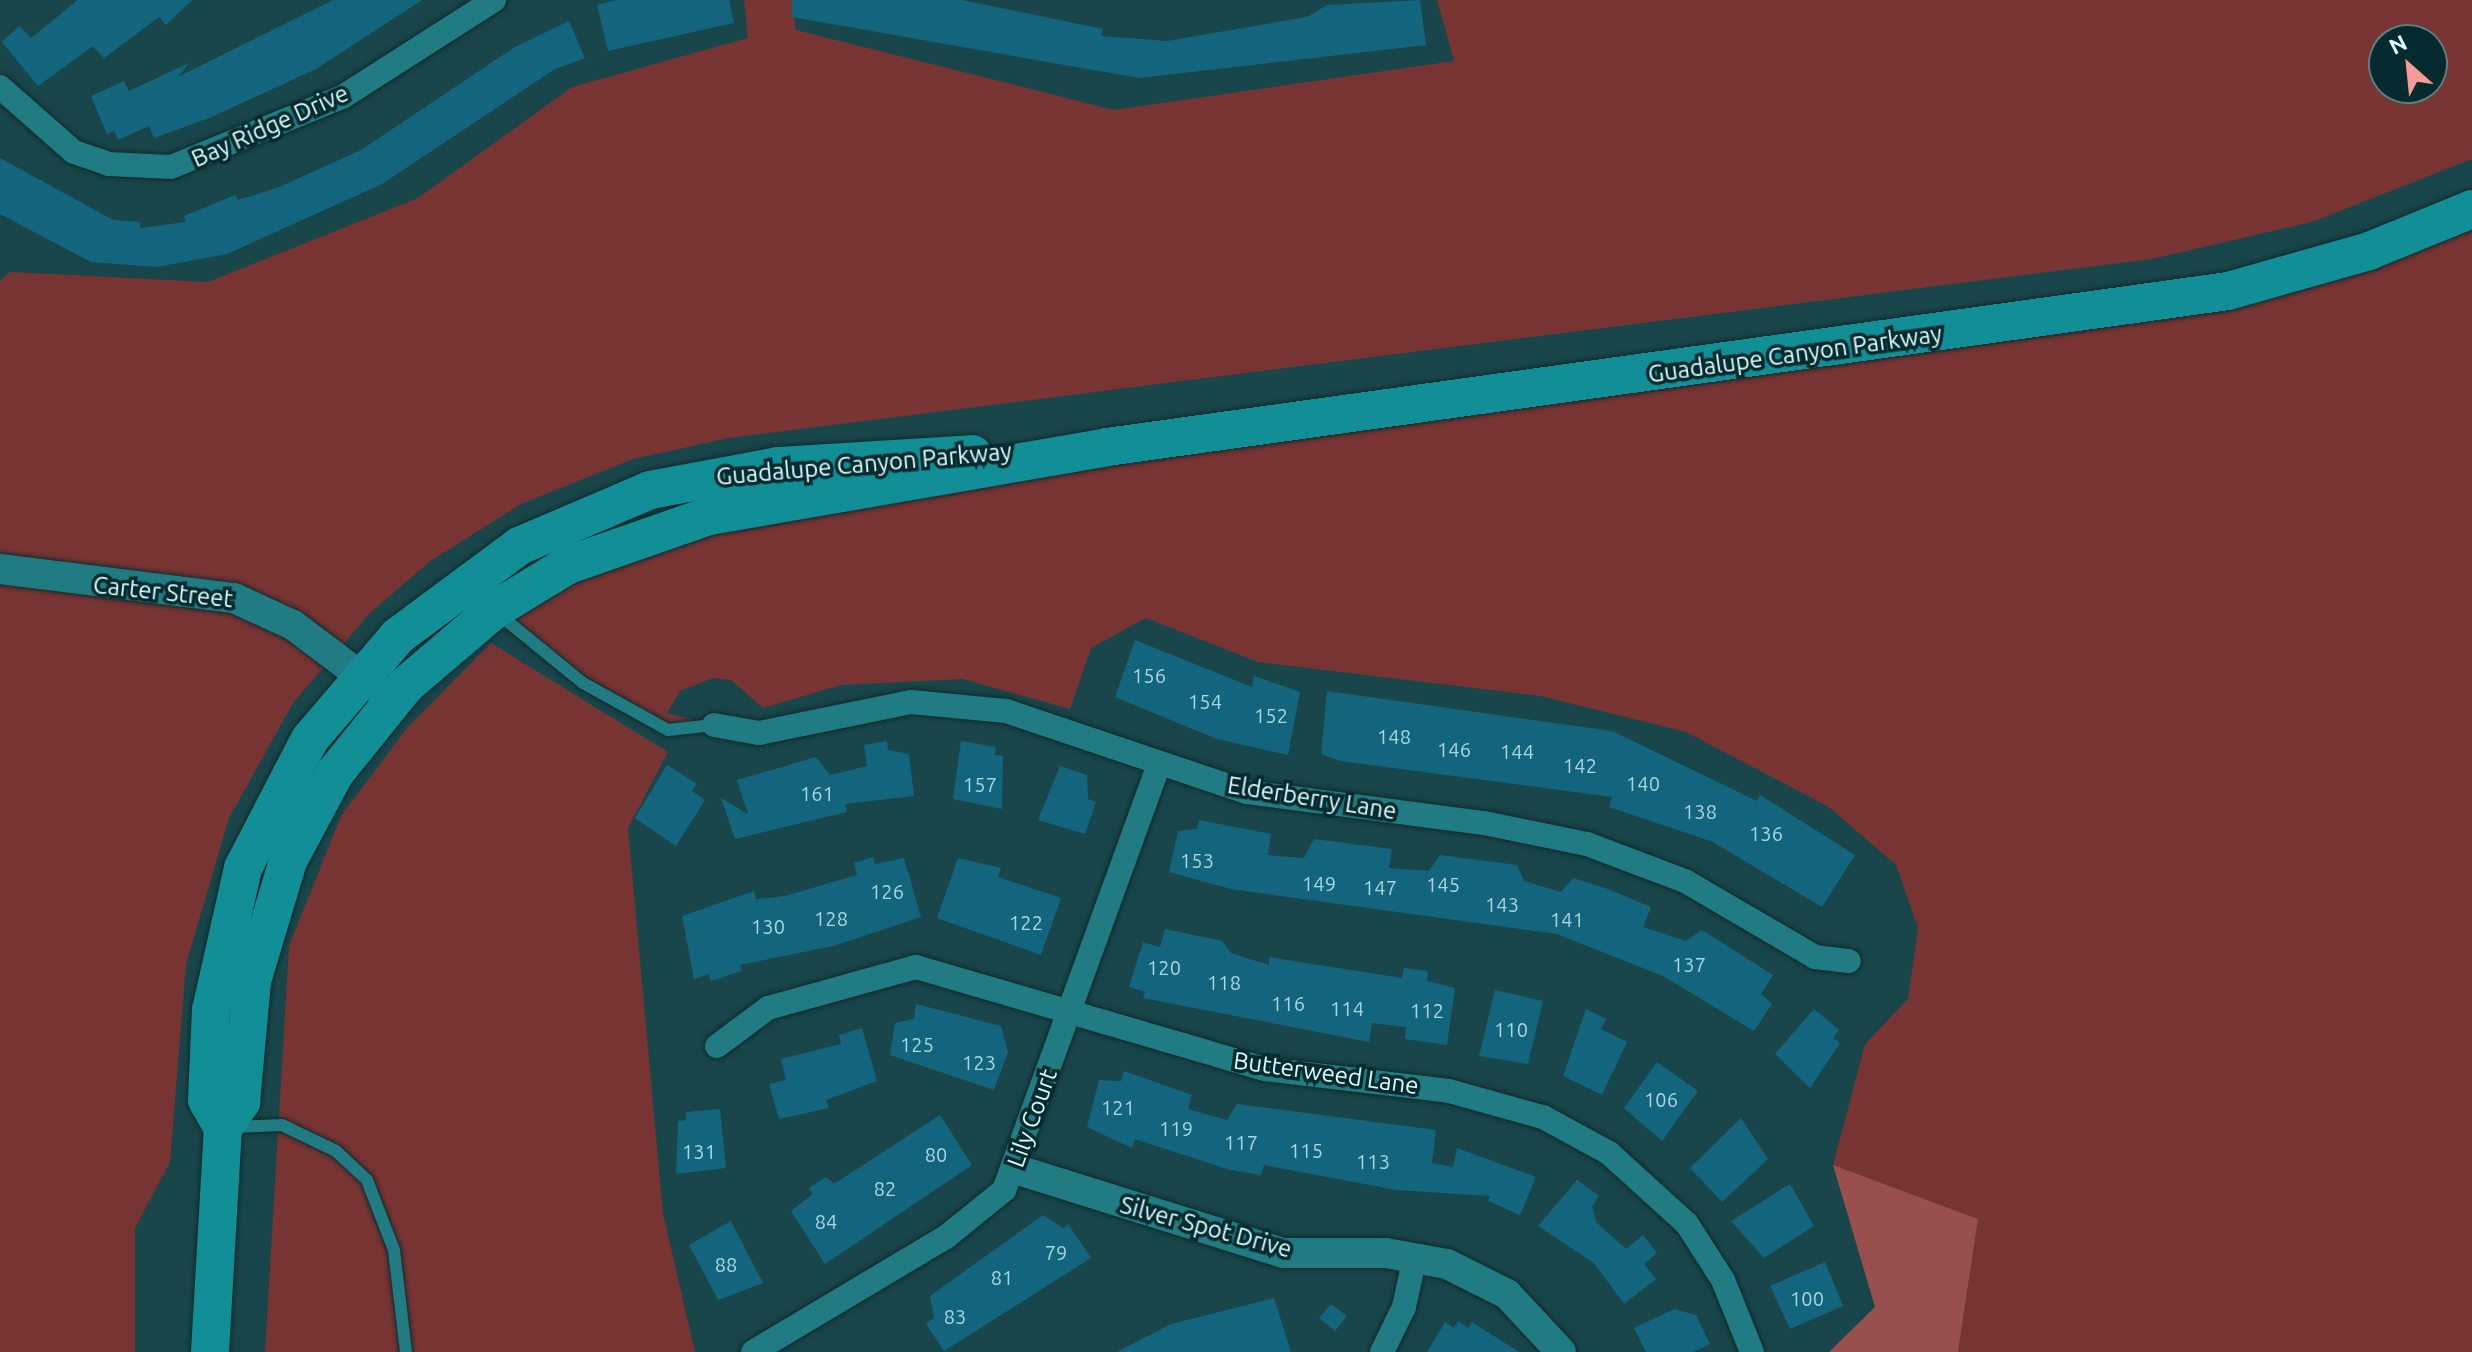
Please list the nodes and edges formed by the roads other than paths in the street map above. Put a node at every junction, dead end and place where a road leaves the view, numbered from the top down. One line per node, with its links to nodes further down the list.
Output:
1 (494, 0): 2 (street, Bay Ridge Drive)
2 (0, 87)
3 (2472, 209): 4 (main road, Guadalupe Canyon Parkway)
4 (1107, 447): 6 (main road, Guadalupe Canyon Parkway); 7 (main road, Guadalupe Canyon Parkway)
5 (0, 569): 7 (street, Carter Street)
6 (494, 610): 8 (main road, Guadalupe Canyon Parkway); 9 (lane)
7 (361, 673): 8 (street, Carter Street); 14 (main road, Guadalupe Canyon Parkway)
8 (392, 700): 14 (main road, Guadalupe Canyon Parkway)
9 (714, 725): 10 (street, Elderberry Lane)
10 (1159, 763): 11 (street, Elderberry Lane); 12 (street, Lily Court)
11 (1849, 961)
12 (1070, 1013): 13 (street, Butterweed Lane); 15 (street, Lily Court); 22 (street, Butterweed Lane)
13 (717, 1046)
14 (223, 1128): 17 (main road, Guadalupe Canyon Parkway); 18 (lane)
15 (1015, 1169): 16 (street, Silver Spot Drive); 19 (street, Lily Court)
16 (1415, 1256): 20 (street); 21 (street, Silver Spot Drive)
17 (210, 1352)
18 (406, 1352)
19 (753, 1352)
20 (1382, 1352)
21 (1561, 1352)
22 (1752, 1352)

